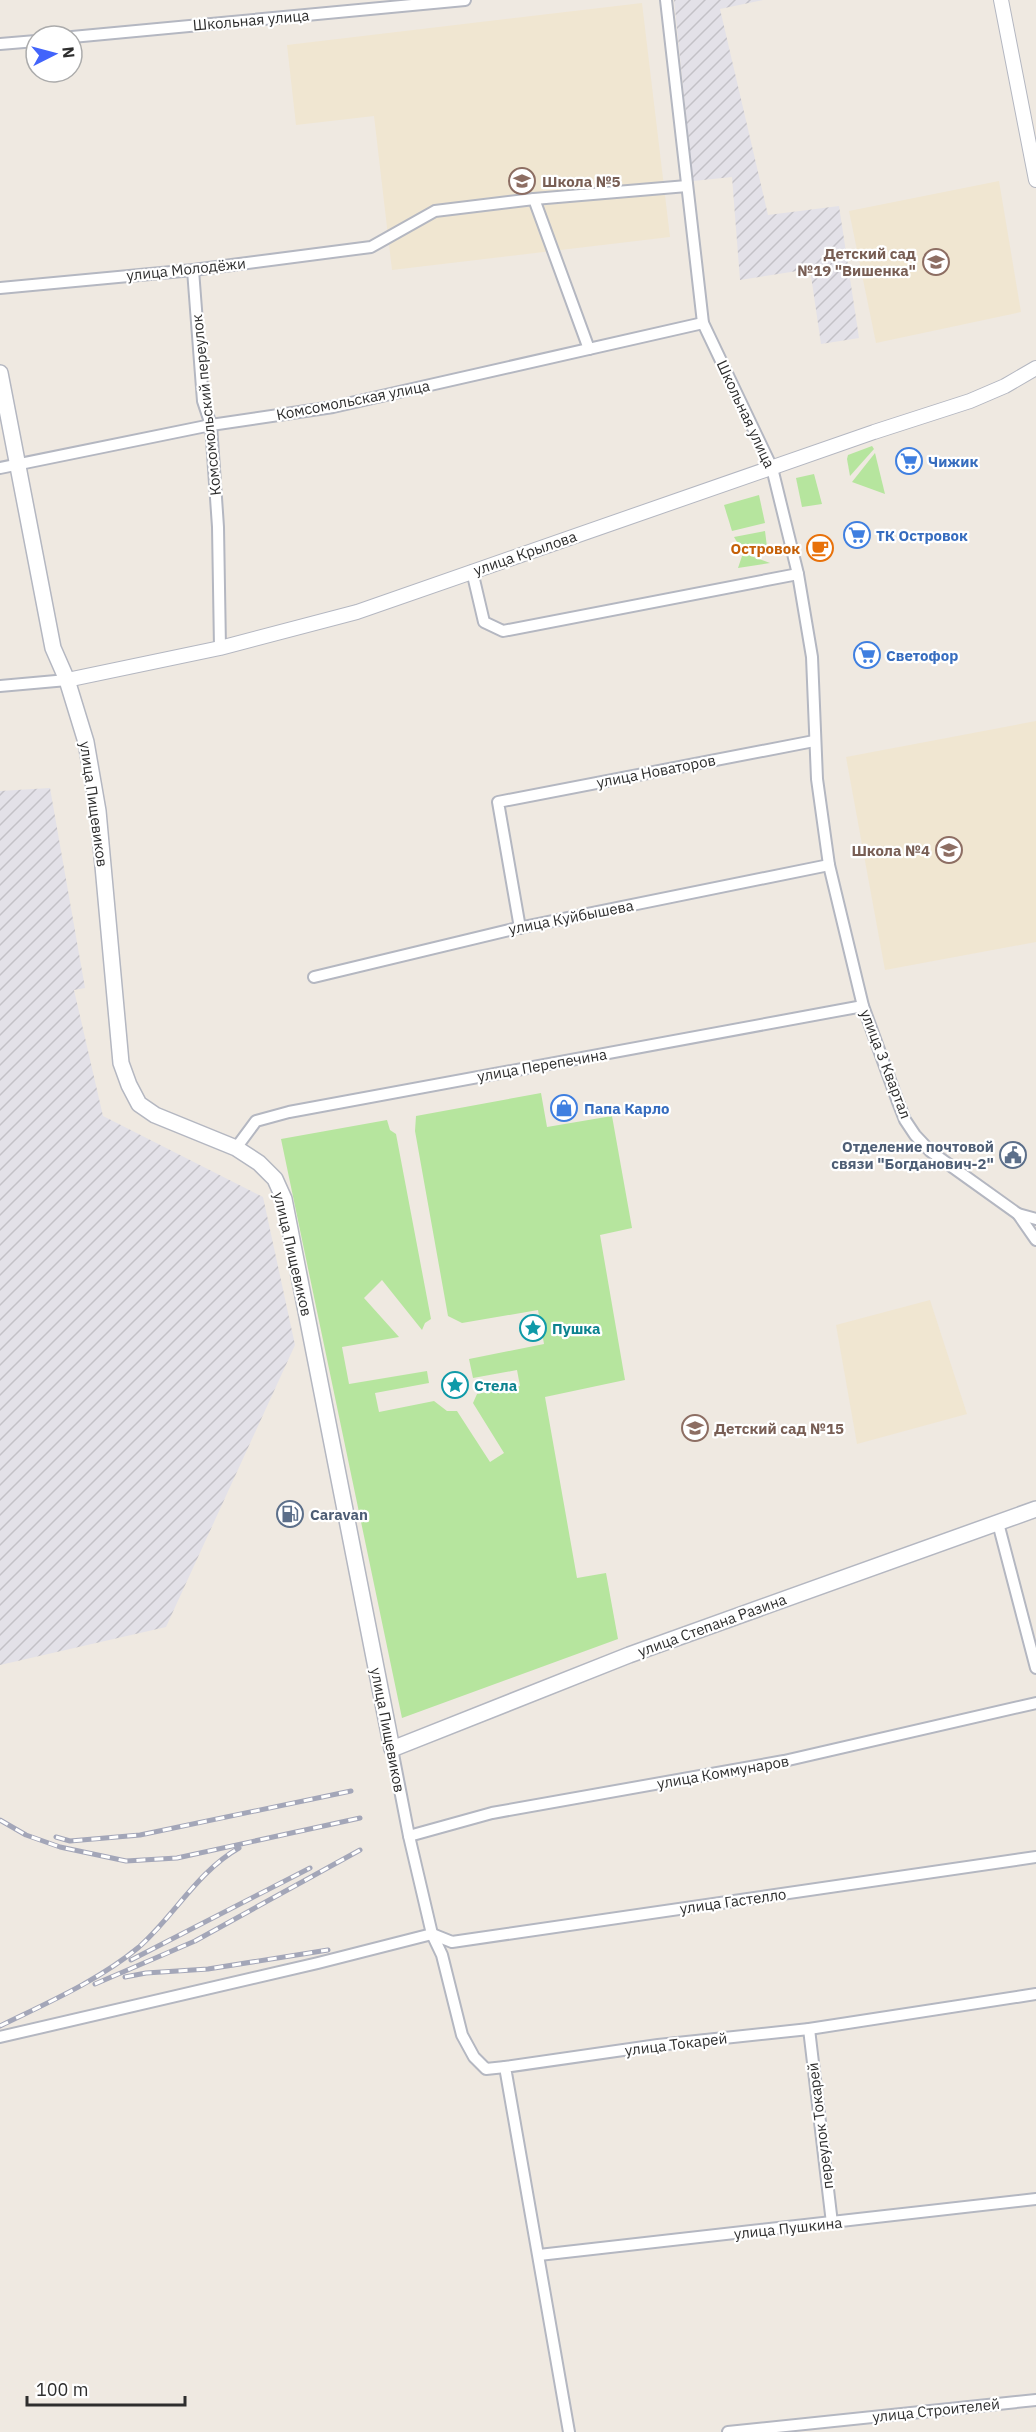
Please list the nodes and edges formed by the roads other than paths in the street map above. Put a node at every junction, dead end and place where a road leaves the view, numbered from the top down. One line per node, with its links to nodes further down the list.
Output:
1 (465, 0): 4 (street, Школьная улица)
2 (666, 0): 9 (street, Школьная улица)
3 (1001, 0): 8 (street)
4 (373, 4): 5 (street, Школьная улица)
5 (84, 36)
6 (24, 42): 7 (street)
7 (0, 44)
8 (1036, 180)
9 (687, 186): 10 (street); 13 (street, Школьная улица)
10 (534, 199): 11 (street, улица Молодёжи); 14 (street)
11 (192, 270): 12 (street, улица Молодёжи); 17 (street, Комсомольский переулок)
12 (0, 288)
13 (703, 323): 14 (street, Комсомольская улица); 20 (street, Школьная улица)
14 (589, 349): 17 (street, Комсомольская улица)
15 (1036, 368): 20 (street, улица Крылова)
16 (0, 373): 18 (main road, улица Пищевиков)
17 (211, 425): 18 (street, Комсомольская улица); 23 (street, Комсомольский переулок)
18 (19, 464): 19 (street, Комсомольская улица); 24 (main road, улица Пищевиков)
19 (0, 468)
20 (772, 468): 21 (street, улица Крылова); 22 (street, Школьная улица)
21 (472, 571): 22 (street); 23 (street, улица Крылова)
22 (798, 574): 26 (street, Школьная улица)
23 (219, 648): 24 (street, улица Крылова)
24 (67, 680): 25 (street, улица Крылова); 31 (main road, улица Пищевиков)
25 (0, 686)
26 (814, 741): 27 (street, Школьная улица); 28 (street, улица Новаторов)
27 (829, 865): 28 (street, улица Куйбышева); 30 (street, улица 3 Квартал)
28 (520, 928): 29 (street, улица Куйбышева)
29 (314, 977)
30 (863, 1006): 31 (street, улица Перепечина); 32 (street, улица 3 Квартал)
31 (236, 1148): 39 (main road, улица Пищевиков)
32 (1018, 1214): 33 (street); 34 (street)
33 (1036, 1219)
34 (1036, 1240)
35 (1036, 1509): 36 (main road, улица Степана Разина)
36 (998, 1523): 37 (street); 39 (main road, улица Степана Разина)
37 (1036, 1668)
38 (1036, 1703): 40 (street, улица Коммунаров)
39 (392, 1749): 40 (street, улица Пищевиков)
40 (409, 1836): 42 (street, улица Пищевиков)
41 (1036, 1857): 42 (street, улица Гастелло)
42 (432, 1934): 45 (street); 46 (street, улица Пищевиков)
43 (1036, 1994): 44 (street, улица Токарей)
44 (808, 2029): 46 (street, улица Токарей); 48 (street, переулок Токарей)
45 (0, 2037)
46 (505, 2067): 49 (street)
47 (1036, 2199): 48 (street, улица Пушкина)
48 (832, 2223): 49 (street, улица Пушкина)
49 (539, 2255): 51 (street)
50 (1036, 2400): 52 (street, улица Строителей)
51 (569, 2432)
52 (728, 2432)

